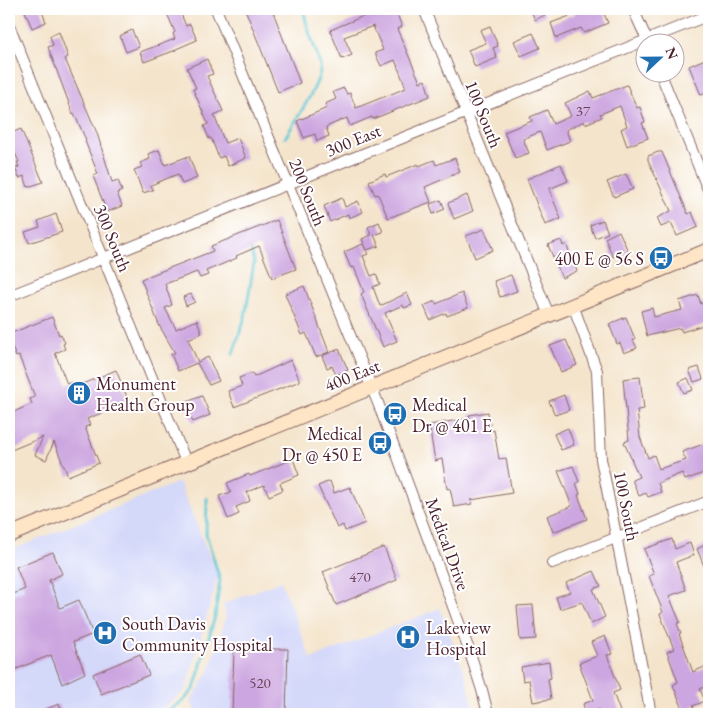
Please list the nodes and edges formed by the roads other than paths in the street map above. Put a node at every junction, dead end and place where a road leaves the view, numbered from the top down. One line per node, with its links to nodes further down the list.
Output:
1 (216, 9): 11 (street, 200 South)
2 (424, 9): 10 (street, 100 South)
3 (634, 9): 6 (street)
4 (709, 15): 7 (street, 300 East)
5 (9, 25): 14 (street, 300 South)
6 (643, 32)
7 (668, 32)
8 (636, 45): 10 (street, 300 East)
9 (664, 82): 12 (street)
10 (466, 112): 11 (street, 300 East); 17 (street, 100 South)
11 (288, 184): 14 (street, 300 East); 18 (street, 200 South)
12 (709, 192)
13 (709, 250): 16 (main road, 400 East)
14 (104, 258): 15 (street, 300 East); 19 (street, 300 South)
15 (9, 296)
16 (572, 306): 17 (main road, 400 East); 22 (street, 100 South)
17 (549, 315): 18 (main road, 400 East)
18 (372, 387): 19 (main road, 400 East); 24 (street, Medical Drive)
19 (186, 462): 21 (main road, 400 East)
20 (709, 501): 22 (street)
21 (9, 535)
22 (616, 537): 23 (street); 25 (street, 100 South)
23 (552, 563)
24 (488, 714)
25 (651, 714)

